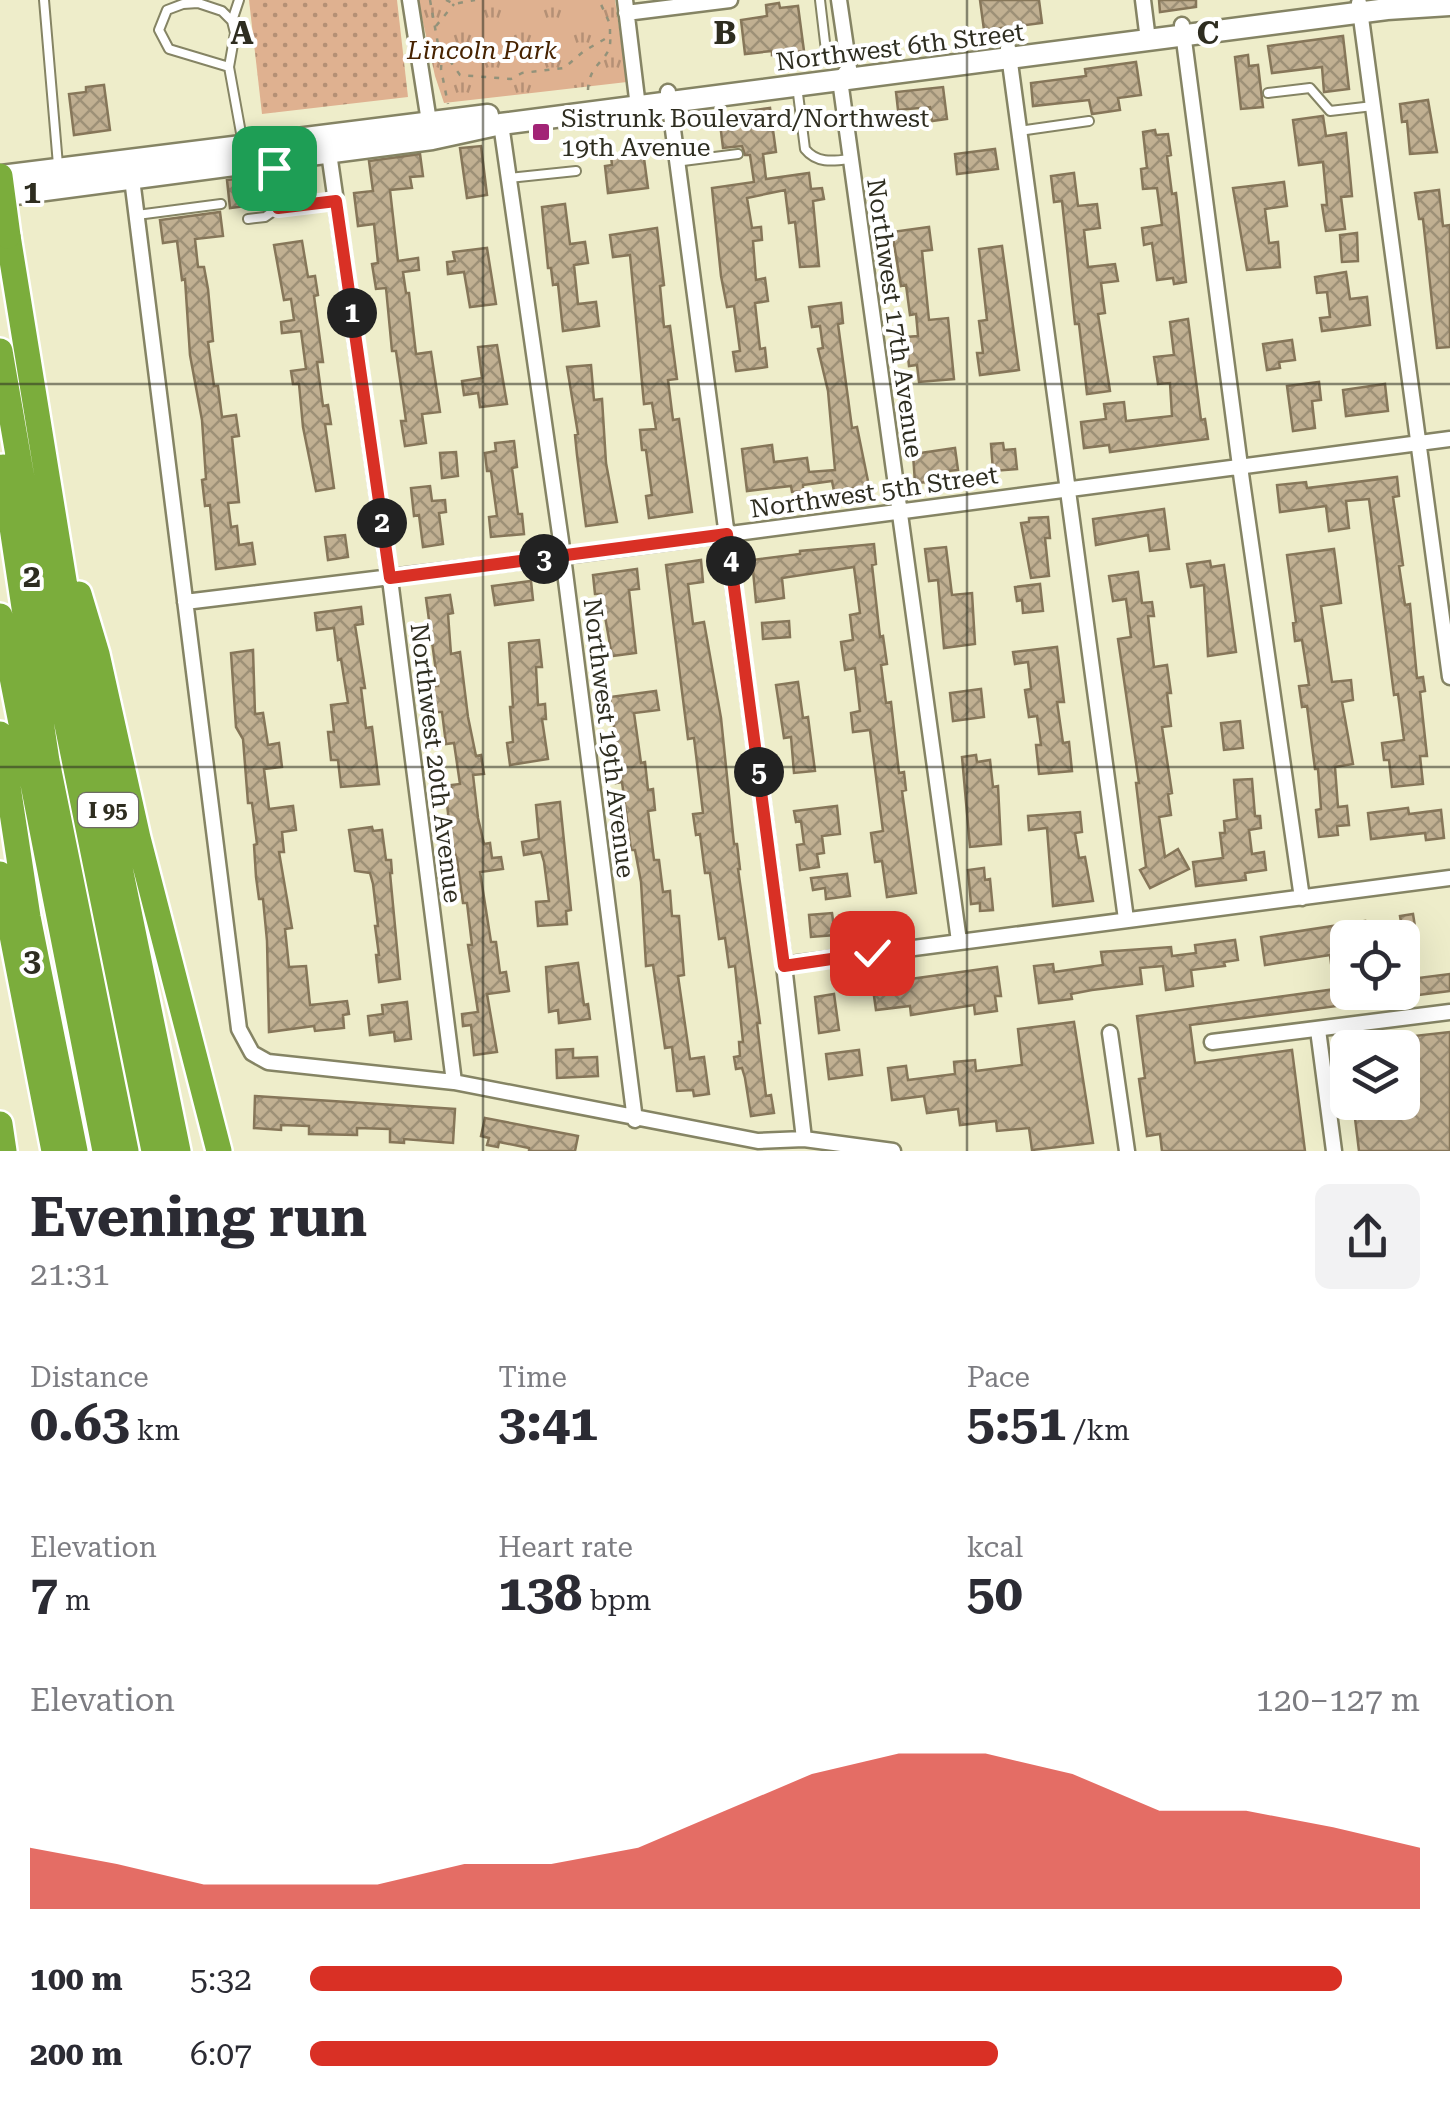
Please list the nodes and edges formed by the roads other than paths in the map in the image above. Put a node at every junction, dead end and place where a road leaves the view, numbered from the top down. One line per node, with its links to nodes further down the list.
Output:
1 (44, 0): 38 (lane)
2 (239, 0): 13 (lane)
3 (410, 0): 27 (street)
4 (730, 0): 11 (street)
5 (820, 0): 16 (lane)
6 (838, 0): 19 (street, Northwest 17th Avenue)
7 (1143, 0): 15 (street)
8 (171, 4): 13 (lane); 18 (lane)
9 (1366, 5): 10 (street, Northwest 6th Street); 12 (street, Northwest 6th Street); 24 (street)
10 (1450, 5)
11 (625, 7): 23 (street)
12 (1323, 8): 14 (street, Northwest 6th Street)
13 (232, 21): 18 (lane)
14 (1183, 30): 15 (street, Northwest 6th Street); 50 (street)
15 (1148, 35): 17 (street, Northwest 6th Street)
16 (826, 51)
17 (1009, 53): 19 (street, Northwest 6th Street); 28 (street)
18 (229, 66): 29 (lane)
19 (844, 74): 20 (street, Northwest 6th Street); 22 (street, Northwest 6th Street); 33 (street, Northwest 17th Avenue)
20 (797, 86): 22 (street, Northwest 6th Street); 33 (lane)
21 (1268, 93): 24 (lane)
22 (668, 98): 23 (street, Northwest 6th Street); 34 (street)
23 (638, 101): 26 (street, Northwest 6th Street); 27 (street, Northwest 6th Street)
24 (1373, 106): 48 (street)
25 (1089, 121): 28 (lane)
26 (501, 124): 27 (street, Northwest 6th Street); 39 (street, Northwest 19th Avenue)
27 (430, 130): 30 (street, Northwest 6th Street); 31 (street, Northwest 6th Street)
28 (1019, 130): 51 (street)
29 (243, 144): 30 (street, Northwest 6th Street); 35 (street, Northwest 6th Street)
30 (272, 150): 31 (street, Northwest 6th Street); 35 (street, Northwest 6th Street); 43 (lane)
31 (329, 153): 41 (street, Northwest 20th Avenue)
32 (738, 154): 34 (lane)
33 (851, 159): 53 (street, Northwest 17th Avenue)
34 (675, 162): 54 (street)
35 (131, 169): 38 (street, Northwest 6th Street); 44 (street)
36 (576, 171): 39 (lane)
37 (0, 176): 38 (street, Northwest 6th Street); 52 (highway, I 95, bridge)
38 (60, 178): 40 (street, Northwest 6th Street)
39 (509, 178): 55 (street, Northwest 19th Avenue)
40 (0, 196)
41 (336, 201): 43 (lane); 56 (street, Northwest 20th Avenue)
42 (221, 204): 44 (lane)
43 (278, 208): 45 (lane)
44 (137, 214): 57 (street)
45 (248, 219)
46 (0, 351): 82 (highway)
47 (1450, 439): 48 (street, Northwest 5th Street)
48 (1419, 442): 50 (street, Northwest 5th Street); 59 (street)
49 (0, 444): 71 (highway)
50 (1240, 467): 51 (street, Northwest 5th Street); 63 (street)
51 (1067, 490): 53 (street, Northwest 5th Street); 64 (street)
52 (49, 494): 83 (highway, I 95); 84 (highway)
53 (899, 511): 54 (street, Northwest 5th Street); 65 (street, Northwest 17th Avenue)
54 (727, 534): 55 (street, Northwest 5th Street); 66 (street)
55 (562, 556): 56 (street, Northwest 5th Street); 74 (street, Northwest 19th Avenue)
56 (390, 578): 57 (street, Northwest 5th Street); 73 (street, Northwest 20th Avenue)
57 (184, 602): 73 (street)
58 (0, 616): 71 (highway)
59 (1450, 677)
60 (0, 734): 72 (highway)
61 (0, 874): 72 (highway)
62 (1450, 878): 63 (street)
63 (1302, 898): 64 (street)
64 (1126, 919): 65 (street)
65 (960, 941): 66 (street)
66 (784, 966): 76 (street)
67 (1450, 1012): 68 (street)
68 (1318, 1030): 70 (street); 87 (street)
69 (1110, 1034): 86 (street)
70 (1212, 1042)
71 (101, 1079): 80 (highway); 81 (highway)
72 (50, 1082): 78 (highway); 79 (highway)
73 (454, 1082): 74 (street)
74 (636, 1120): 76 (street)
75 (0, 1124): 77 (highway)
76 (804, 1139): 85 (street)
77 (4, 1151)
78 (54, 1151)
79 (75, 1151)
80 (105, 1151)
81 (126, 1151)
82 (154, 1151)
83 (178, 1151)
84 (219, 1151)
85 (893, 1151)
86 (1128, 1151)
87 (1334, 1151)

